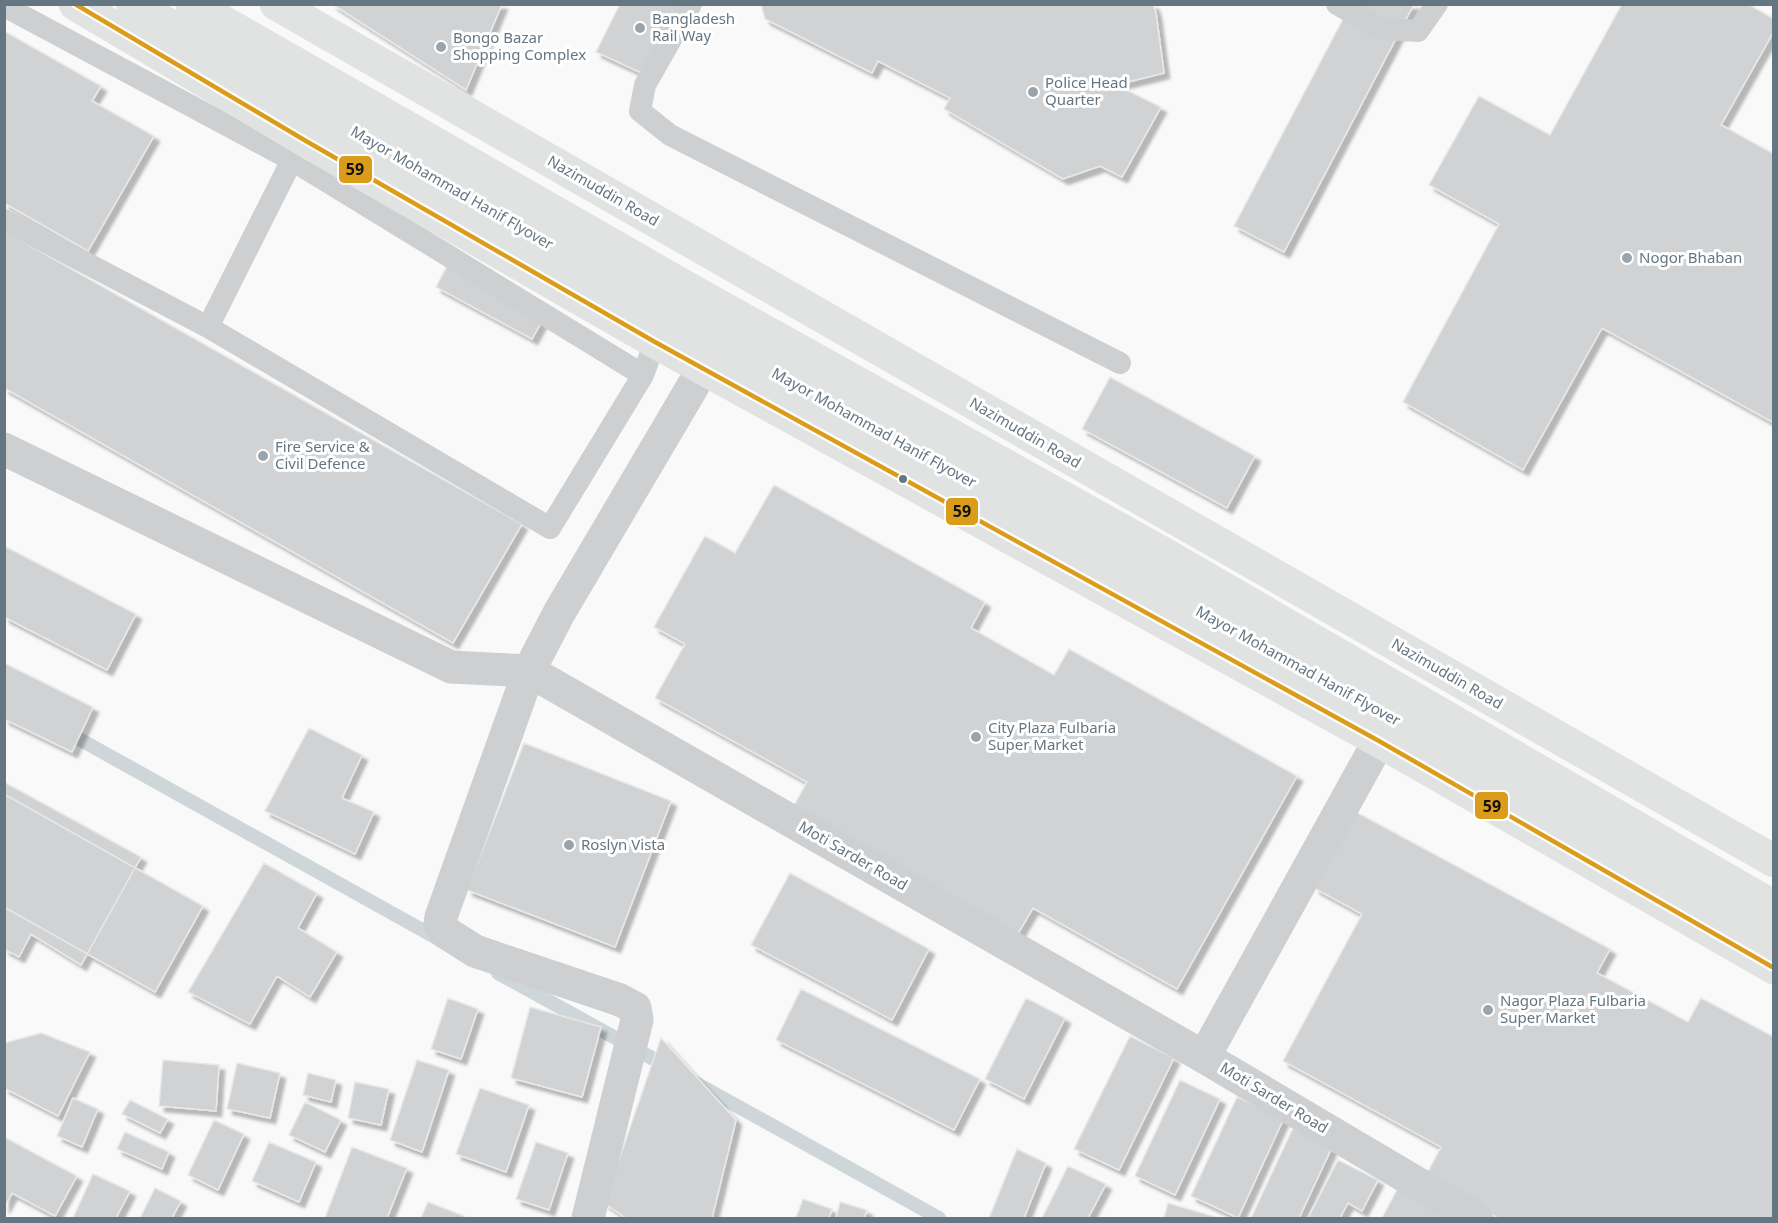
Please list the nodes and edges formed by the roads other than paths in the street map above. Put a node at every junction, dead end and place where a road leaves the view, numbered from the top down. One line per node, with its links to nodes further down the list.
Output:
1 (75, 4): 9 (main road)
2 (133, 4): 21 (main road, Mayor Mohammad Hanif Flyover)
3 (192, 4): 20 (main road, Mayor Mohammad Hanif Flyover)
4 (276, 4): 19 (main road, Nazimuddin Road)
5 (691, 4): 13 (lane)
6 (1336, 4): 7 (lane)
7 (1437, 4)
8 (4, 6): 9 (lane)
9 (299, 150): 11 (lane); 12 (main road); 15 (lane)
10 (4, 220): 11 (lane)
11 (208, 327): 15 (lane)
12 (655, 342): 14 (main road); 15 (lane)
13 (1120, 363)
14 (702, 369): 17 (street); 18 (main road)
15 (643, 375)
16 (4, 449): 17 (street)
17 (529, 671): 23 (street, Moti Sarder Road); 24 (street)
18 (1379, 741): 22 (main road); 23 (street)
19 (1773, 861)
20 (1773, 907)
21 (1773, 939)
22 (1773, 969)
23 (1204, 1057): 25 (street, Moti Sarder Road)
24 (588, 1218)
25 (1476, 1218)

